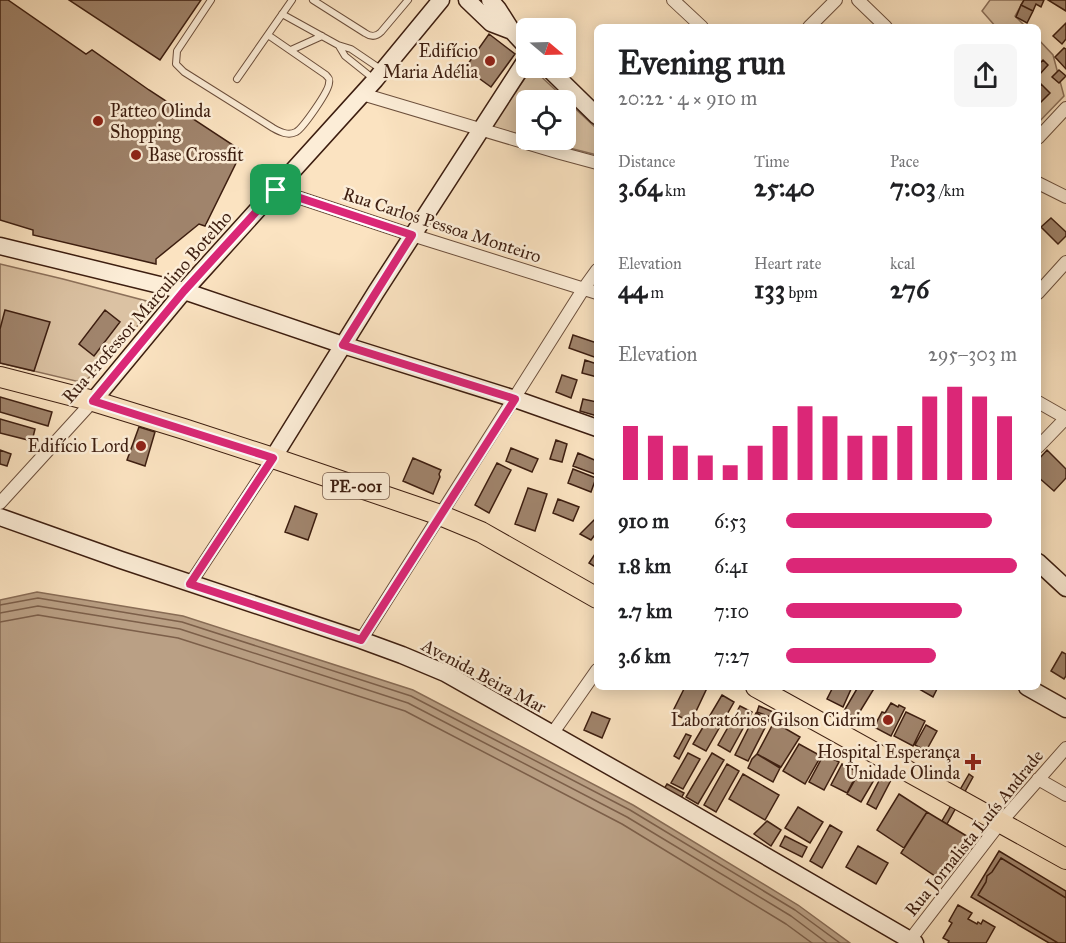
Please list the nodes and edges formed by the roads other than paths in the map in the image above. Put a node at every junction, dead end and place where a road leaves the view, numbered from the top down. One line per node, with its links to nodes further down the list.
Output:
1 (211, 0): 20 (lane)
2 (292, 0): 11 (lane)
3 (314, 0): 4 (lane)
4 (408, 0)
5 (441, 0): 21 (street, Rua Professor Marculino Botelho)
6 (467, 0): 15 (street)
7 (490, 0): 15 (street)
8 (673, 0): 12 (street)
9 (836, 0): 13 (street)
10 (858, 0): 14 (street)
11 (282, 14): 16 (lane); 18 (lane)
12 (699, 24)
13 (812, 24)
14 (883, 24)
15 (512, 31): 17 (street)
16 (268, 35): 20 (lane); 24 (lane)
17 (516, 35)
18 (322, 36): 19 (lane); 20 (lane)
19 (338, 45): 21 (lane); 21 (lane)
20 (291, 50)
21 (379, 75): 25 (street, Rua Professor Marculino Botelho)
22 (516, 76): 28 (street)
23 (558, 78): 27 (street)
24 (237, 79)
25 (362, 94): 28 (street); 32 (street, Rua Professor Marculino Botelho)
26 (1066, 108): 29 (street)
27 (594, 113)
28 (482, 130): 30 (street); 34 (street)
29 (1041, 135)
30 (594, 162)
31 (1041, 184): 33 (street)
32 (276, 190): 34 (street, Rua Carlos Pessoa Monteiro); 40 (street, Rua Professor Marculino Botelho)
33 (1066, 197)
34 (412, 235): 38 (street, Rua Carlos Pessoa Monteiro); 42 (street)
35 (0, 246): 40 (street)
36 (1066, 262): 39 (street)
37 (594, 274): 38 (street)
38 (584, 288): 41 (street, Rua Carlos Pessoa Monteiro); 44 (street)
39 (1041, 290)
40 (184, 291): 42 (street); 45 (street, Rua Professor Marculino Botelho)
41 (594, 292)
42 (343, 345): 44 (street); 50 (street)
43 (0, 377): 45 (main road, PE-001)
44 (515, 399): 48 (street); 52 (street)
45 (93, 401): 50 (main road, PE-001); 51 (street, Rua Professor Marculino Botelho)
46 (1041, 404): 47 (street)
47 (1066, 418): 49 (street)
48 (594, 427)
49 (1041, 444)
50 (273, 458): 52 (main road, PE-001); 55 (street)
51 (0, 503)
52 (440, 515): 57 (main road, PE-001); 58 (street)
53 (0, 517): 55 (street, Avenida Beira Mar)
54 (1041, 565): 56 (street)
55 (190, 584): 58 (street, Avenida Beira Mar)
56 (1066, 588)
57 (594, 596)
58 (361, 640): 63 (street, Avenida Beira Mar)
59 (594, 674): 63 (street)
60 (761, 690): 67 (main road)
61 (1032, 690): 62 (street)
62 (1066, 709)
63 (552, 734): 69 (street, Avenida Beira Mar)
64 (1063, 756): 65 (street, Rua Jornalista Luís Andrade)
65 (1038, 779): 66 (street); 67 (street, Rua Jornalista Luís Andrade)
66 (1066, 795)
67 (1000, 823): 68 (main road); 69 (street, Rua Jornalista Luís Andrade)
68 (1066, 860)
69 (913, 942)

